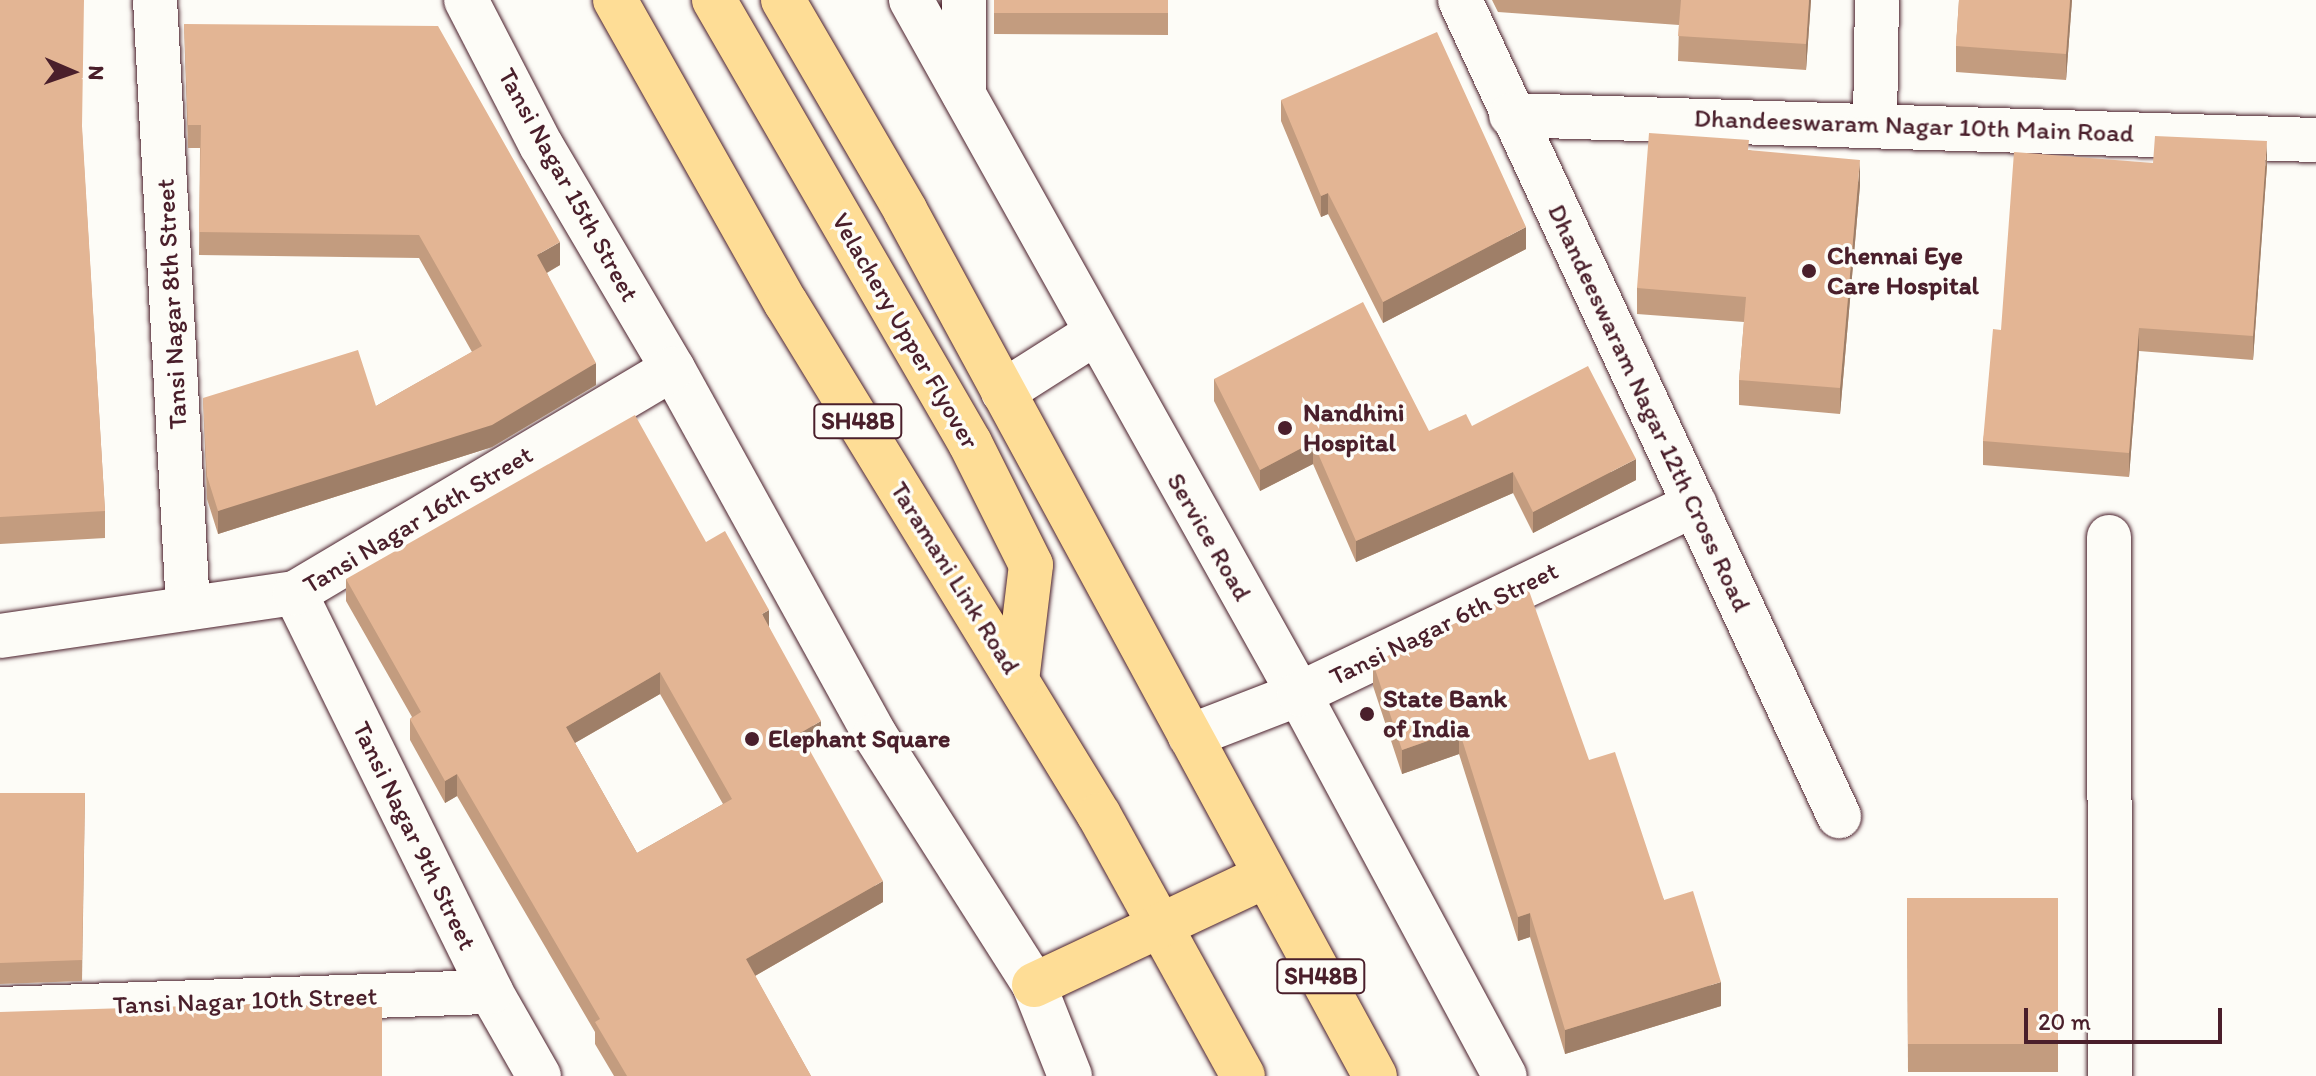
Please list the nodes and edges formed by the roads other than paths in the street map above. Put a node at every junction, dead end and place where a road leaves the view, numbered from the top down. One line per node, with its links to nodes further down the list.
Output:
1 (155, 0): 20 (street, Tansi Nagar 8th Street)
2 (466, 0): 15 (street, Tansi Nagar 15th Street)
3 (615, 0): 22 (main road, Taramani Link Road / SH48B)
4 (714, 0): 22 (main road, Velachery Upper Flyover)
5 (783, 0): 16 (main road, SH48B)
6 (911, 0): 10 (street, Service Road)
7 (964, 0): 10 (street)
8 (1460, 0): 11 (street, Dhandeeswaram Nagar 12th Cross Road)
9 (1877, 0): 12 (street)
10 (964, 104): 14 (street, Service Road)
11 (1511, 115): 12 (street, Dhandeeswaram Nagar 10th Main Road); 17 (street, Dhandeeswaram Nagar 12th Cross Road)
12 (1875, 124): 13 (street, Dhandeeswaram Nagar 10th Main Road)
13 (2316, 140)
14 (1094, 334): 16 (street); 23 (street, Service Road)
15 (673, 369): 19 (street, Tansi Nagar 16th Street); 28 (street, Tansi Nagar 15th Street)
16 (1003, 392): 24 (main road, SH48B)
17 (1695, 504): 23 (street, Tansi Nagar 6th Street); 25 (street, Dhandeeswaram Nagar 12th Cross Road)
18 (2109, 537): 36 (street)
19 (295, 593): 20 (street, Tansi Nagar 16th Street); 29 (street, Tansi Nagar 9th Street)
20 (188, 608): 21 (street, Tansi Nagar 16th Street)
21 (0, 636)
22 (1017, 680): 27 (main road, Taramani Link Road / SH48B)
23 (1299, 694): 24 (street, Tansi Nagar 6th Street); 35 (street, Service Road)
24 (1190, 736): 26 (main road, SH48B)
25 (1839, 816)
26 (1266, 876): 27 (main road); 34 (main road, SH48B)
27 (1160, 928): 28 (main road); 33 (main road, Taramani Link Road / SH48B)
28 (1034, 985): 32 (street, Tansi Nagar 15th Street)
29 (491, 992): 30 (street, Tansi Nagar 10th Street); 31 (street, Tansi Nagar 9th Street)
30 (0, 1009)
31 (539, 1076)
32 (1070, 1076)
33 (1243, 1076)
34 (1375, 1076)
35 (1505, 1076)
36 (2110, 1076)

